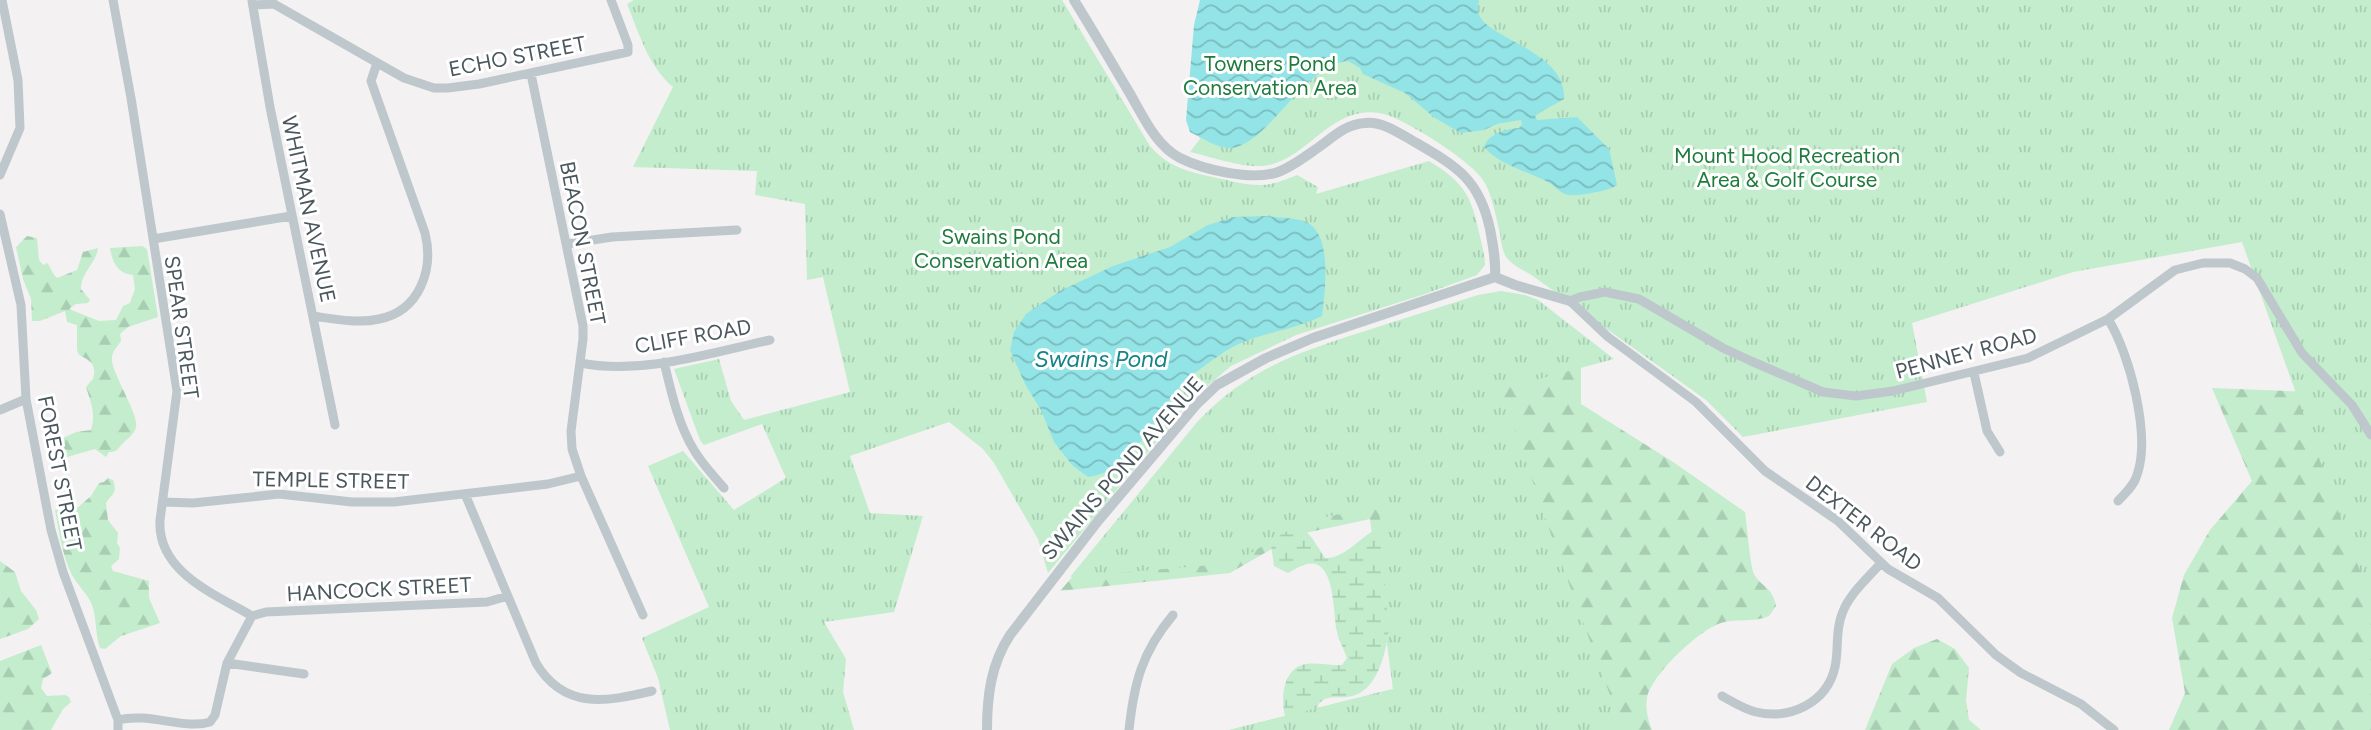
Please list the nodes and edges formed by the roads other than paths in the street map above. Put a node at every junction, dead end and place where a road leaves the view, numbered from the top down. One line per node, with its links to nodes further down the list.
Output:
1 (2, 0): 8 (street)
2 (113, 0): 12 (street, SPEAR STREET)
3 (611, 0): 7 (street, ECHO STREET)
4 (1074, 0): 14 (street)
5 (253, 2): 6 (street, ECHO STREET); 10 (street, WHITMAN AVENUE)
6 (377, 63): 7 (street, ECHO STREET); 16 (street)
7 (531, 74): 13 (street, BEACON STREET)
8 (0, 175)
9 (0, 215): 22 (street, FOREST STREET)
10 (291, 216): 12 (street); 16 (street, WHITMAN AVENUE)
11 (737, 230): 13 (street)
12 (153, 239): 31 (street, SPEAR STREET)
13 (567, 244): 20 (street, BEACON STREET)
14 (1495, 276): 15 (street); 42 (street, SWAINS POND AVENUE)
15 (1570, 301): 21 (street, PENNEY ROAD); 32 (street, DEXTER ROAD)
16 (313, 316): 24 (street, WHITMAN AVENUE)
17 (2108, 319): 21 (street, PENNEY ROAD); 25 (street, PENNEY ROAD); 30 (street)
18 (770, 340): 19 (street, CLIFF ROAD)
19 (664, 362): 20 (street, CLIFF ROAD); 28 (street)
20 (580, 363): 27 (street, BEACON STREET)
21 (1974, 373): 26 (street)
22 (26, 399): 23 (street); 41 (street, FOREST STREET)
23 (0, 410)
24 (335, 425)
25 (2371, 435)
26 (2000, 452)
27 (581, 477): 29 (street, TEMPLE STREET); 34 (street, BEACON STREET)
28 (724, 488)
29 (465, 494): 31 (street, TEMPLE STREET); 33 (street)
30 (2118, 501)
31 (163, 502): 36 (street, SPEAR STREET)
32 (1881, 563): 40 (street); 44 (street, DEXTER ROAD)
33 (508, 596): 36 (street, HANCOCK STREET); 39 (street)
34 (643, 615)
35 (1172, 615): 43 (street)
36 (252, 616): 37 (street)
37 (227, 663): 38 (street); 41 (street)
38 (304, 674)
39 (652, 691)
40 (1722, 696)
41 (118, 725)
42 (987, 730)
43 (1129, 730)
44 (2115, 730)

